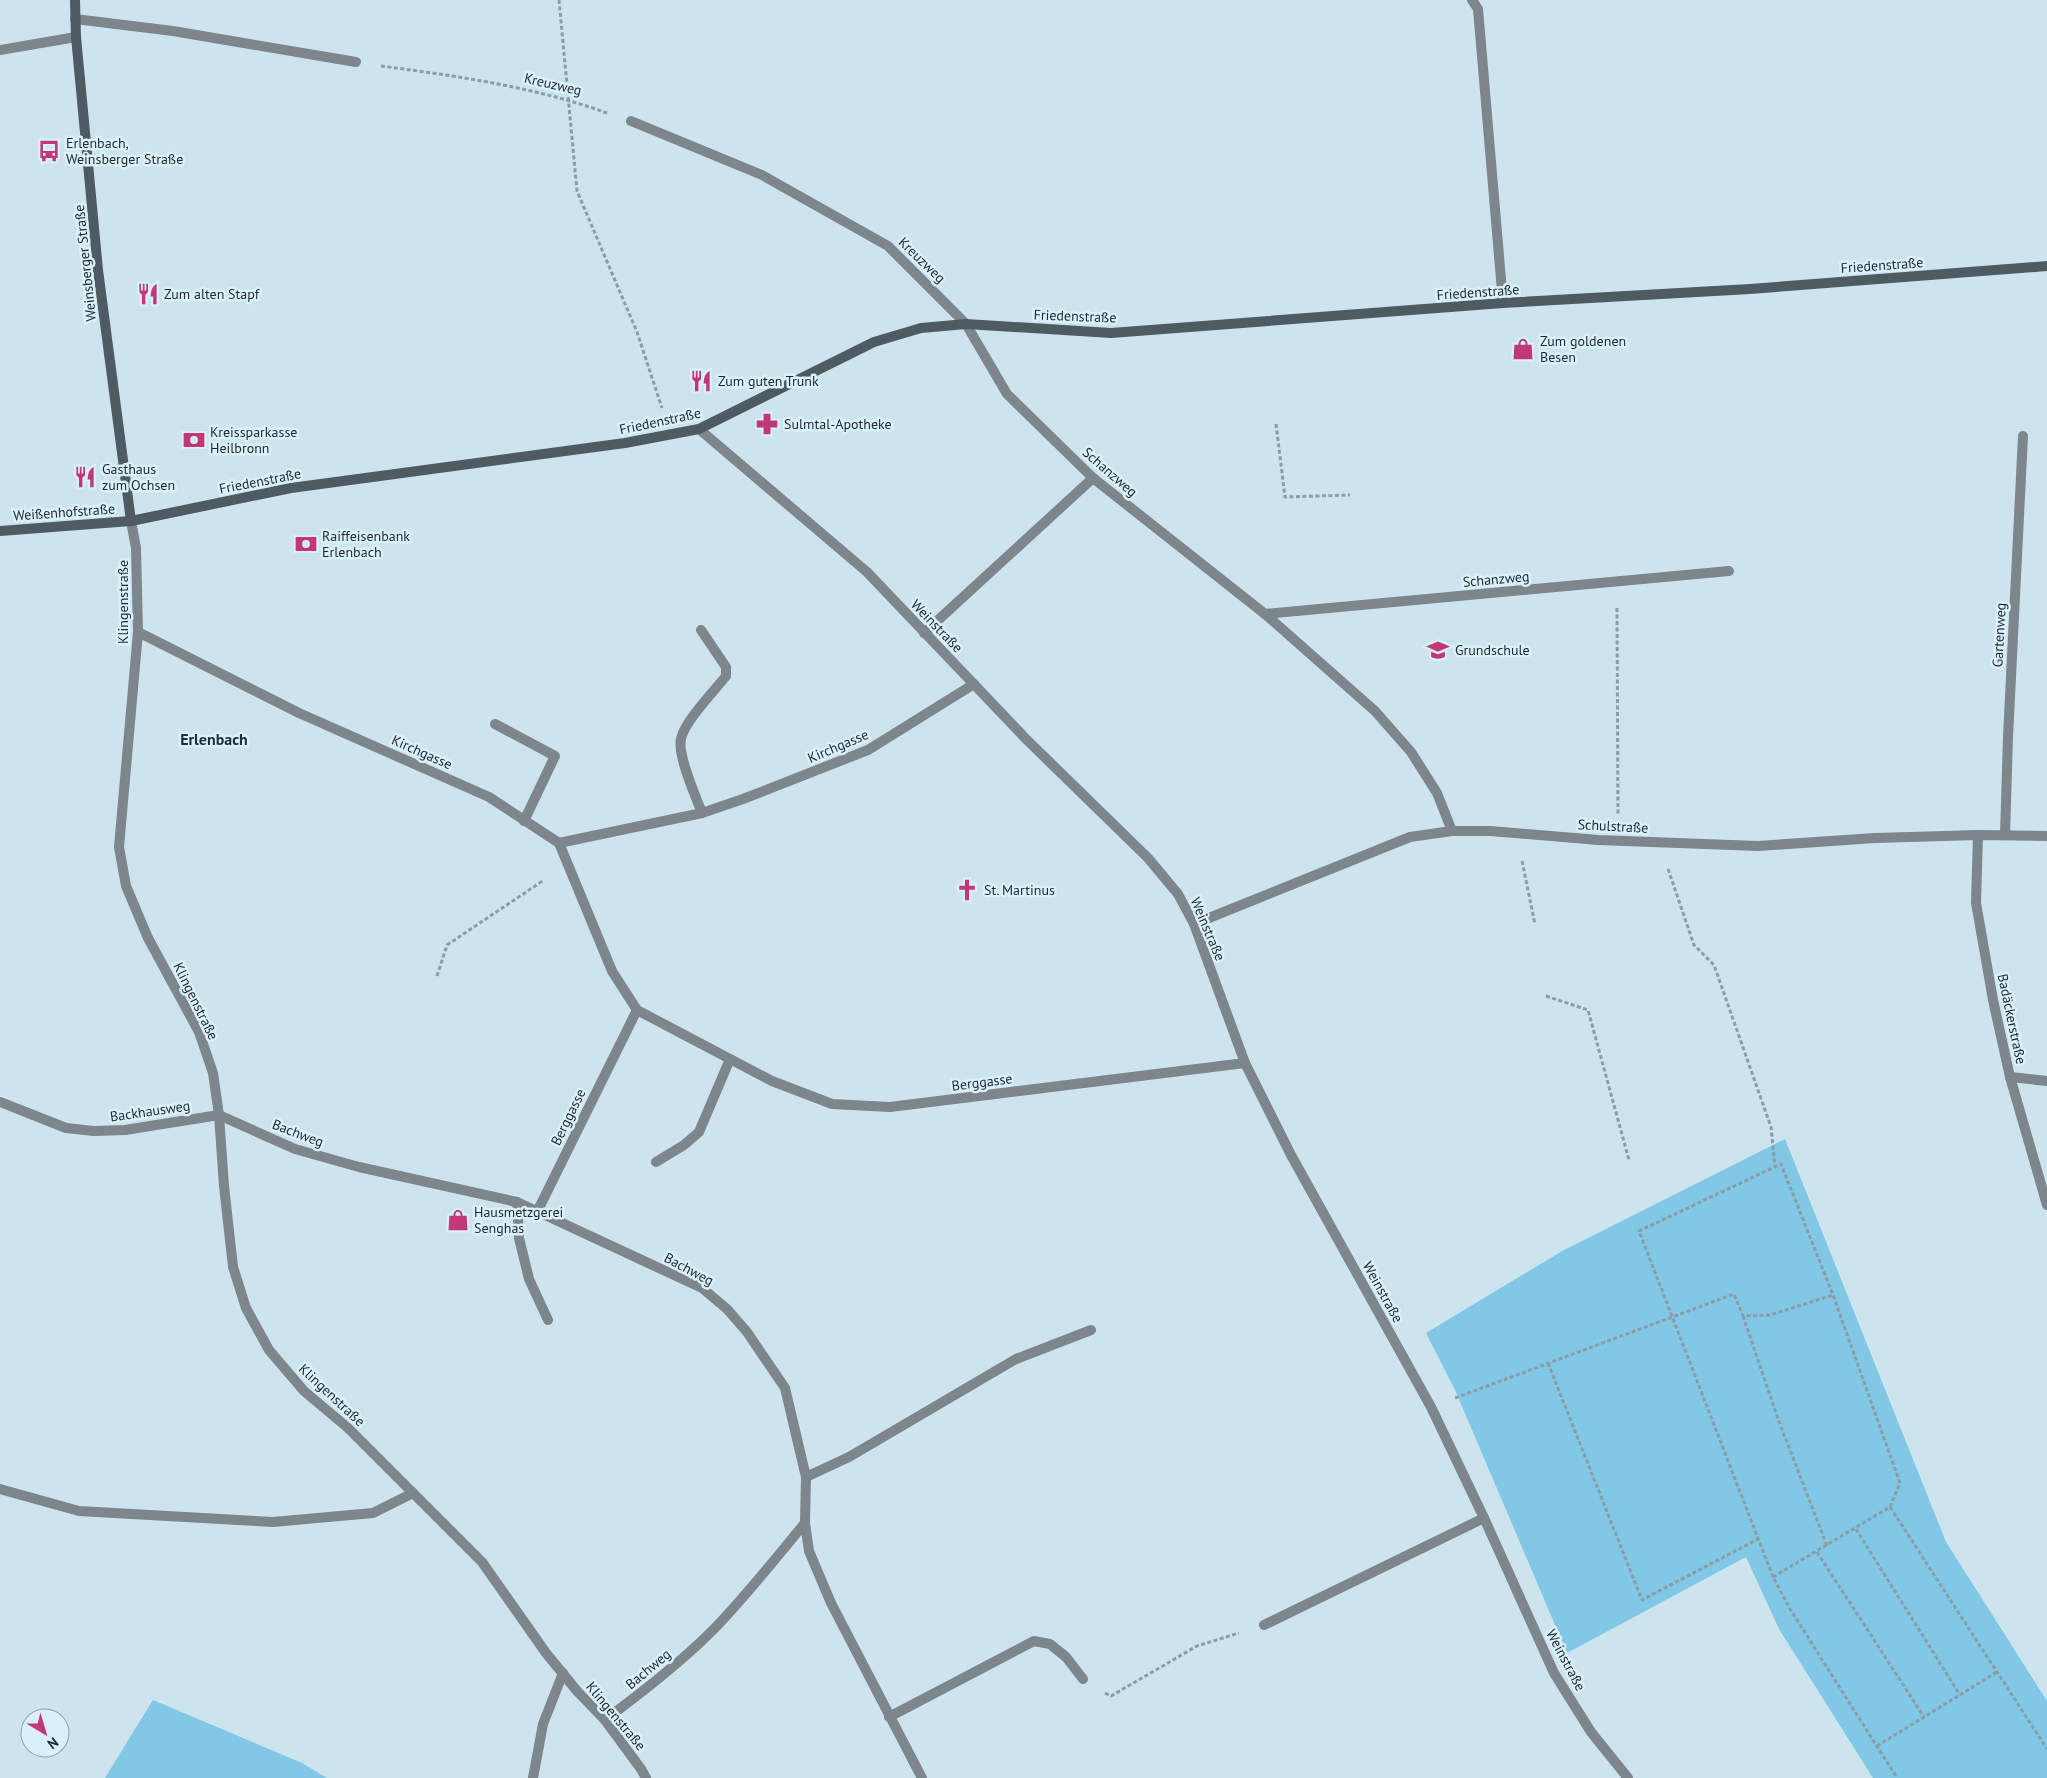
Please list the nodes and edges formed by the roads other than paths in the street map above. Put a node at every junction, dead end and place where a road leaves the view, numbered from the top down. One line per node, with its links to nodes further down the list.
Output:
1 (75, 0): 3 (street, Weinsberger Straße)
2 (1472, 0): 9 (street)
3 (75, 19): 4 (street, Weinsberger Straße); 6 (street)
4 (76, 38): 5 (street); 14 (street, Weinsberger Straße)
5 (0, 50)
6 (356, 62)
7 (631, 122): 10 (street, Kreuzweg)
8 (2047, 266): 9 (street, Friedenstraße)
9 (1503, 303): 10 (street, Friedenstraße)
10 (966, 324): 11 (street, Friedenstraße); 13 (street, Schanzweg)
11 (699, 429): 14 (street, Friedenstraße); 20 (street, Weinstraße)
12 (2023, 436): 27 (street, Gartenweg)
13 (1093, 478): 17 (street, Schanzweg); 20 (street)
14 (131, 521): 15 (street, Weißenhofstraße); 19 (street, Klingenstraße)
15 (0, 531)
16 (1729, 571): 17 (street, Schanzweg)
17 (1265, 614): 25 (street, Schanzweg)
18 (701, 630): 23 (street)
19 (138, 632): 24 (street, Kirchgasse); 37 (street, Klingenstraße)
20 (924, 633): 21 (street, Weinstraße)
21 (974, 684): 23 (street, Kirchgasse); 30 (street, Weinstraße)
22 (496, 724): 24 (street)
23 (702, 813): 29 (street, Kirchgasse)
24 (524, 820): 29 (street, Kirchgasse)
25 (1452, 831): 26 (street, Schulstraße); 30 (street, Schulstraße)
26 (1978, 835): 27 (street, Schulstraße); 34 (street, Badäckerstraße)
27 (2005, 835): 28 (street, Schulstraße)
28 (2047, 836)
29 (559, 843): 31 (street, Berggasse)
30 (1194, 924): 33 (street, Weinstraße)
31 (637, 1010): 32 (street, Berggasse); 41 (street, Berggasse)
32 (730, 1059): 33 (street, Berggasse); 38 (street)
33 (1245, 1063): 47 (street, Weinstraße)
34 (2010, 1078): 35 (street); 40 (street, Badäckerstraße)
35 (2047, 1081)
36 (0, 1102): 37 (street, Backhausweg)
37 (219, 1115): 39 (street, Bachweg); 46 (street, Klingenstraße)
38 (656, 1162)
39 (517, 1202): 41 (street, Bachweg); 42 (street)
40 (2047, 1204)
41 (538, 1210): 44 (street, Bachweg)
42 (548, 1320)
43 (1091, 1330): 44 (street)
44 (806, 1478): 48 (street, Bachweg)
45 (0, 1489): 46 (street)
46 (413, 1493): 50 (street, Klingenstraße)
47 (1484, 1518): 49 (street); 57 (street, Weinstraße)
48 (805, 1523): 52 (street, Bachweg); 53 (street, Bachweg)
49 (1264, 1625)
50 (563, 1673): 53 (street, Klingenstraße); 54 (street)
51 (1083, 1679): 52 (street)
52 (889, 1717): 56 (street, Bachweg)
53 (605, 1720): 55 (street, Klingenstraße)
54 (533, 1778)
55 (646, 1778)
56 (922, 1778)
57 (1628, 1778)

